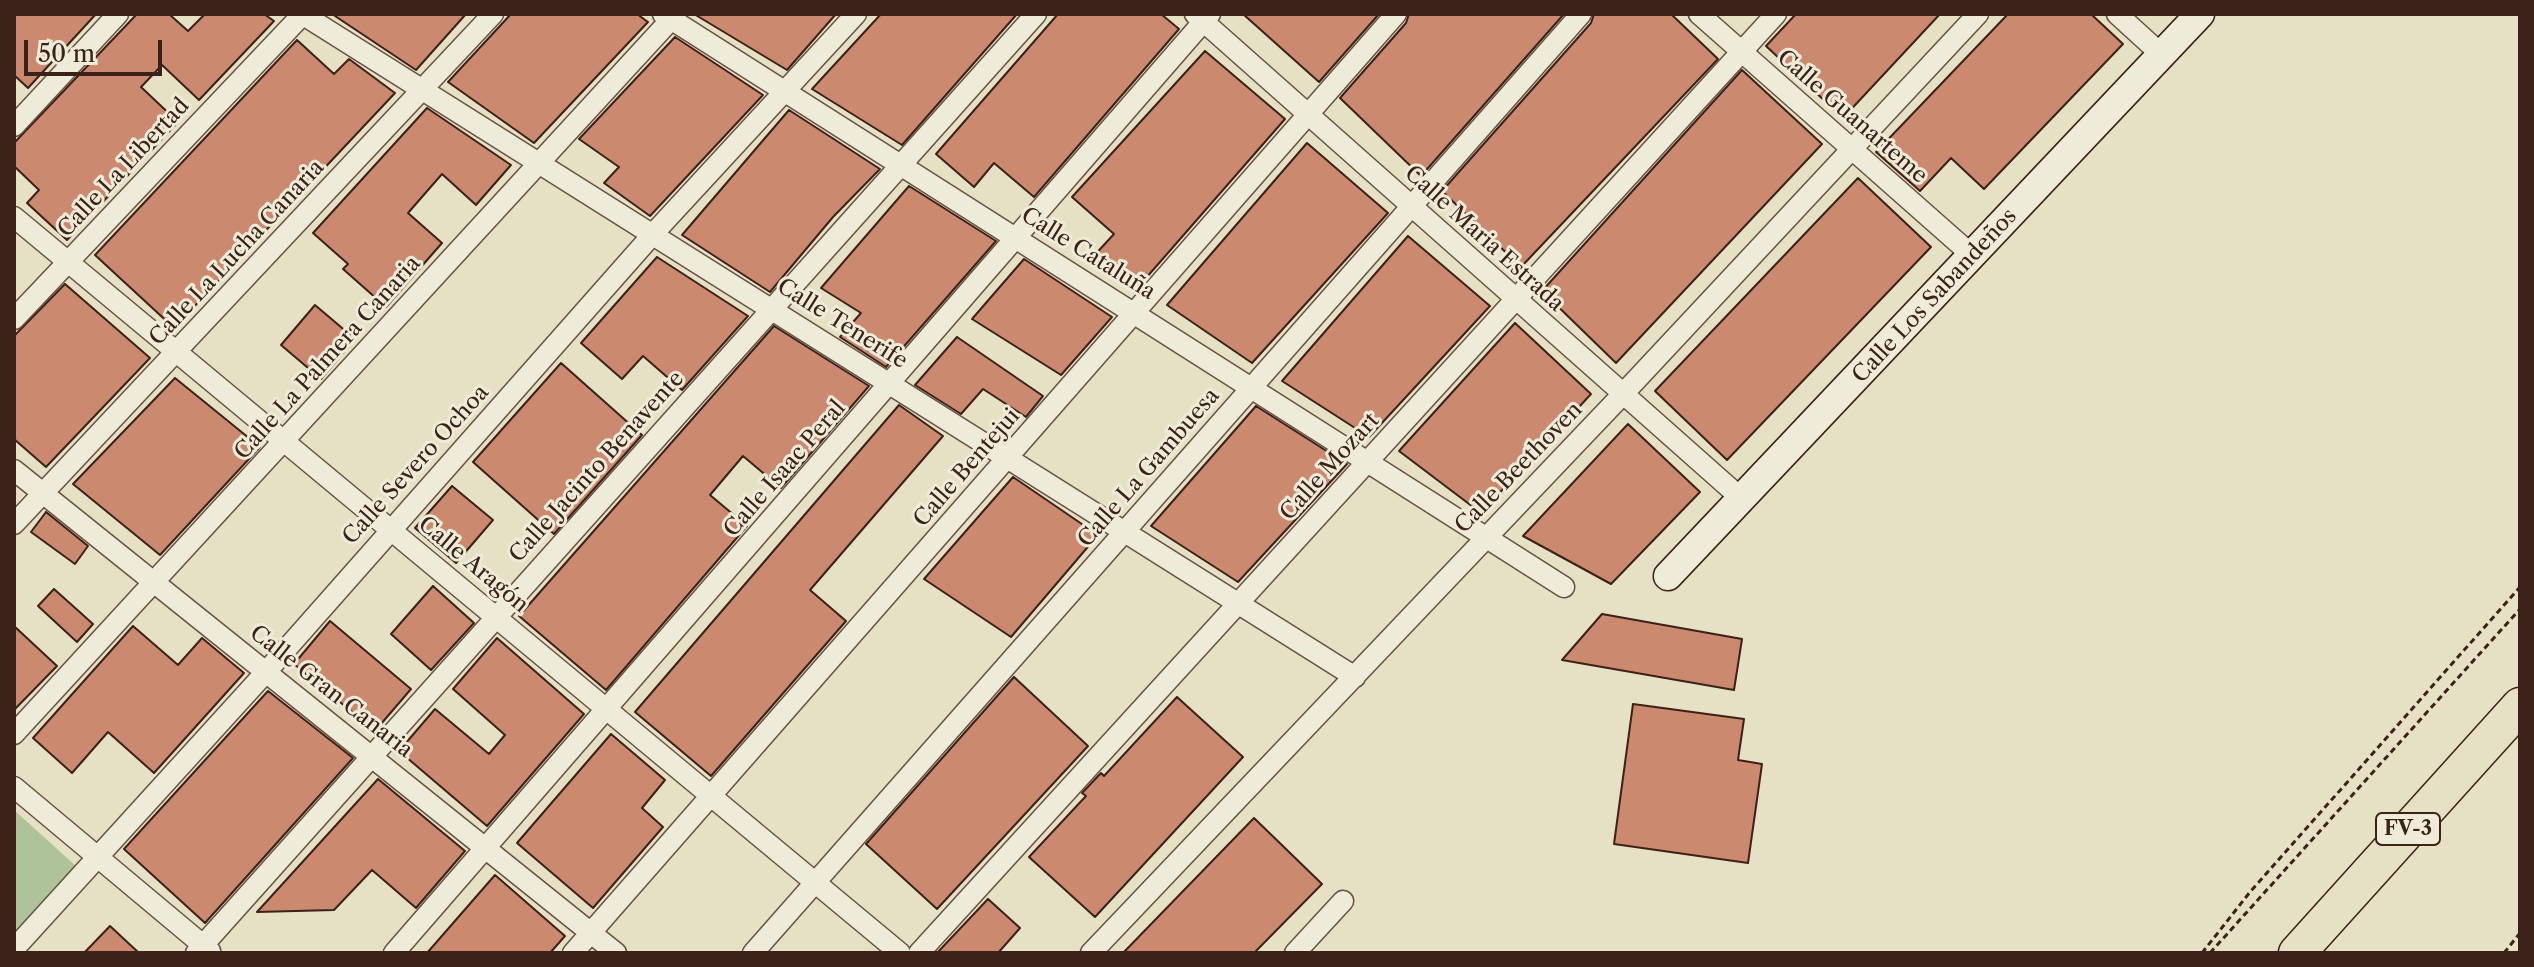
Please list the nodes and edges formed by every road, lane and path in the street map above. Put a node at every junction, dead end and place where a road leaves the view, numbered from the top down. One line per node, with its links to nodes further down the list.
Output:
1 (118, 14): 20 (street)
2 (302, 14): 17 (street, Calle Tenerife); 29 (street, Calle La Libertad)
3 (493, 14): 17 (street, Calle La Lucha Canaria)
4 (856, 14): 18 (street, Calle Severo Ochoa)
5 (1036, 14): 23 (street, Calle Jacinto Benavente)
6 (1396, 14): 19 (street, Calle Bentejui)
7 (1581, 14): 24 (street, Calle La Gambuesa)
8 (1699, 14): 15 (street, Calle Guanarteme)
9 (1776, 14): 15 (street, Calle Mozart)
10 (1978, 14): 21 (street, Calle Beethoven)
11 (2117, 14): 16 (street)
12 (2200, 14): 16 (street, Calle Los Sabandeños)
13 (670, 16): 18 (street, Calle Cataluña); 22 (street, Calle La Palmera Canaria)
14 (1203, 17): 19 (street, Calle Maria Estrada); 27 (street, Calle Isaac Peral)
15 (1742, 52): 21 (street, Calle Guanarteme); 30 (street, Calle Mozart)
16 (2162, 55): 28 (street, Calle Los Sabandeños)
17 (424, 90): 22 (street, Calle Tenerife); 34 (street, Calle La Lucha Canaria)
18 (785, 91): 23 (street, Calle Cataluña); 26 (street, Calle Severo Ochoa)
19 (1308, 115): 24 (street, Calle Maria Estrada); 32 (street, Calle Bentejui)
20 (14, 126)
21 (1853, 150): 28 (street, Calle Guanarteme); 37 (street, Calle Beethoven)
22 (540, 161): 26 (street, Calle Tenerife); 38 (street, Calle La Palmera Canaria)
23 (901, 164): 27 (street, Calle Cataluña); 31 (street, Calle Jacinto Benavente)
24 (1411, 207): 30 (street, Calle Maria Estrada); 36 (street, Calle La Gambuesa)
25 (14, 217): 29 (street, Calle Aragón)
26 (653, 234): 31 (street, Calle Tenerife); 45 (street, Calle Severo Ochoa)
27 (1017, 237): 32 (street, Calle Cataluña); 35 (street, Calle Isaac Peral)
28 (1973, 256): 43 (street, Calle Los Sabandeños)
29 (68, 262): 33 (street, Calle La Libertad); 34 (street, Calle Aragón)
30 (1515, 300): 37 (street, Calle Maria Estrada); 40 (street, Calle Mozart)
31 (772, 308): 35 (street, Calle Tenerife); 54 (street, Calle Jacinto Benavente)
32 (1135, 312): 36 (street, Calle Cataluña); 39 (street, Calle Bentejui)
33 (14, 319)
34 (177, 352): 38 (street, Calle Aragón); 42 (street, Calle La Lucha Canaria)
35 (891, 383): 39 (street, Calle Tenerife); 58 (street, Calle Isaac Peral)
36 (1253, 386): 40 (street, Calle Cataluña); 46 (street, Calle La Gambuesa)
37 (1622, 395): 43 (street, Calle Maria Estrada); 47 (street, Calle Beethoven)
38 (285, 441): 45 (street, Calle Aragón); 49 (street, Calle La Palmera Canaria)
39 (1008, 457): 46 (street, Calle Tenerife); 62 (street, Calle Bentejui)
40 (1369, 460): 47 (street, Calle Cataluña); 52 (street, Calle Mozart)
41 (14, 470): 42 (street, Calle Gran Canaria)
42 (43, 493): 44 (street, Calle La Lucha Canaria); 49 (street, Calle Gran Canaria)
43 (1742, 499): 48 (street, Calle Los Sabandeños)
44 (14, 524)
45 (392, 529): 54 (street, Calle Aragón); 55 (street, Calle Severo Ochoa)
46 (1125, 531): 52 (street, Calle Tenerife); 65 (street, Calle La Gambuesa)
47 (1486, 537): 50 (street, Calle Cataluña); 56 (street, Calle Beethoven)
48 (1668, 576)
49 (153, 582): 55 (street, Calle Gran Canaria); 59 (street, Calle La Palmera Canaria)
50 (1564, 587)
51 (2520, 587): 79 (path)
52 (1239, 603): 56 (street, Calle Tenerife); 76 (street, Calle Mozart)
53 (2520, 609): 80 (path)
54 (496, 615): 58 (street, Calle Aragón); 60 (street, Calle Jacinto Benavente)
55 (266, 672): 60 (street, Calle Gran Canaria); 64 (street, Calle Severo Ochoa)
56 (1355, 677): 77 (street, Calle Beethoven)
57 (2520, 706): 81 (highway, FV-3)
58 (608, 710): 62 (street, Calle Aragón); 63 (street, Calle Isaac Peral)
59 (14, 734)
60 (371, 754): 63 (street, Calle Gran Canaria); 70 (street, Calle Jacinto Benavente)
61 (14, 787): 64 (street)
62 (712, 796): 65 (street, Calle Aragón); 67 (street, Calle Bentejui)
63 (486, 845): 67 (street, Calle Gran Canaria); 71 (street, Calle Isaac Peral)
64 (97, 860): 69 (street, Calle Severo Ochoa); 70 (street)
65 (815, 883): 74 (street, Calle La Gambuesa); 75 (street, Calle Aragón)
66 (1343, 901): 78 (street)
67 (591, 932): 72 (street, Calle Bentejui); 73 (street, Calle Gran Canaria)
68 (2520, 933): 82 (path)
69 (14, 949)
70 (203, 950)
71 (394, 953)
72 (573, 953)
73 (616, 953)
74 (753, 953)
75 (900, 953)
76 (919, 953)
77 (1091, 953)
78 (1295, 953)
79 (2202, 953)
80 (2210, 953)
81 (2297, 953)
82 (2504, 953)

